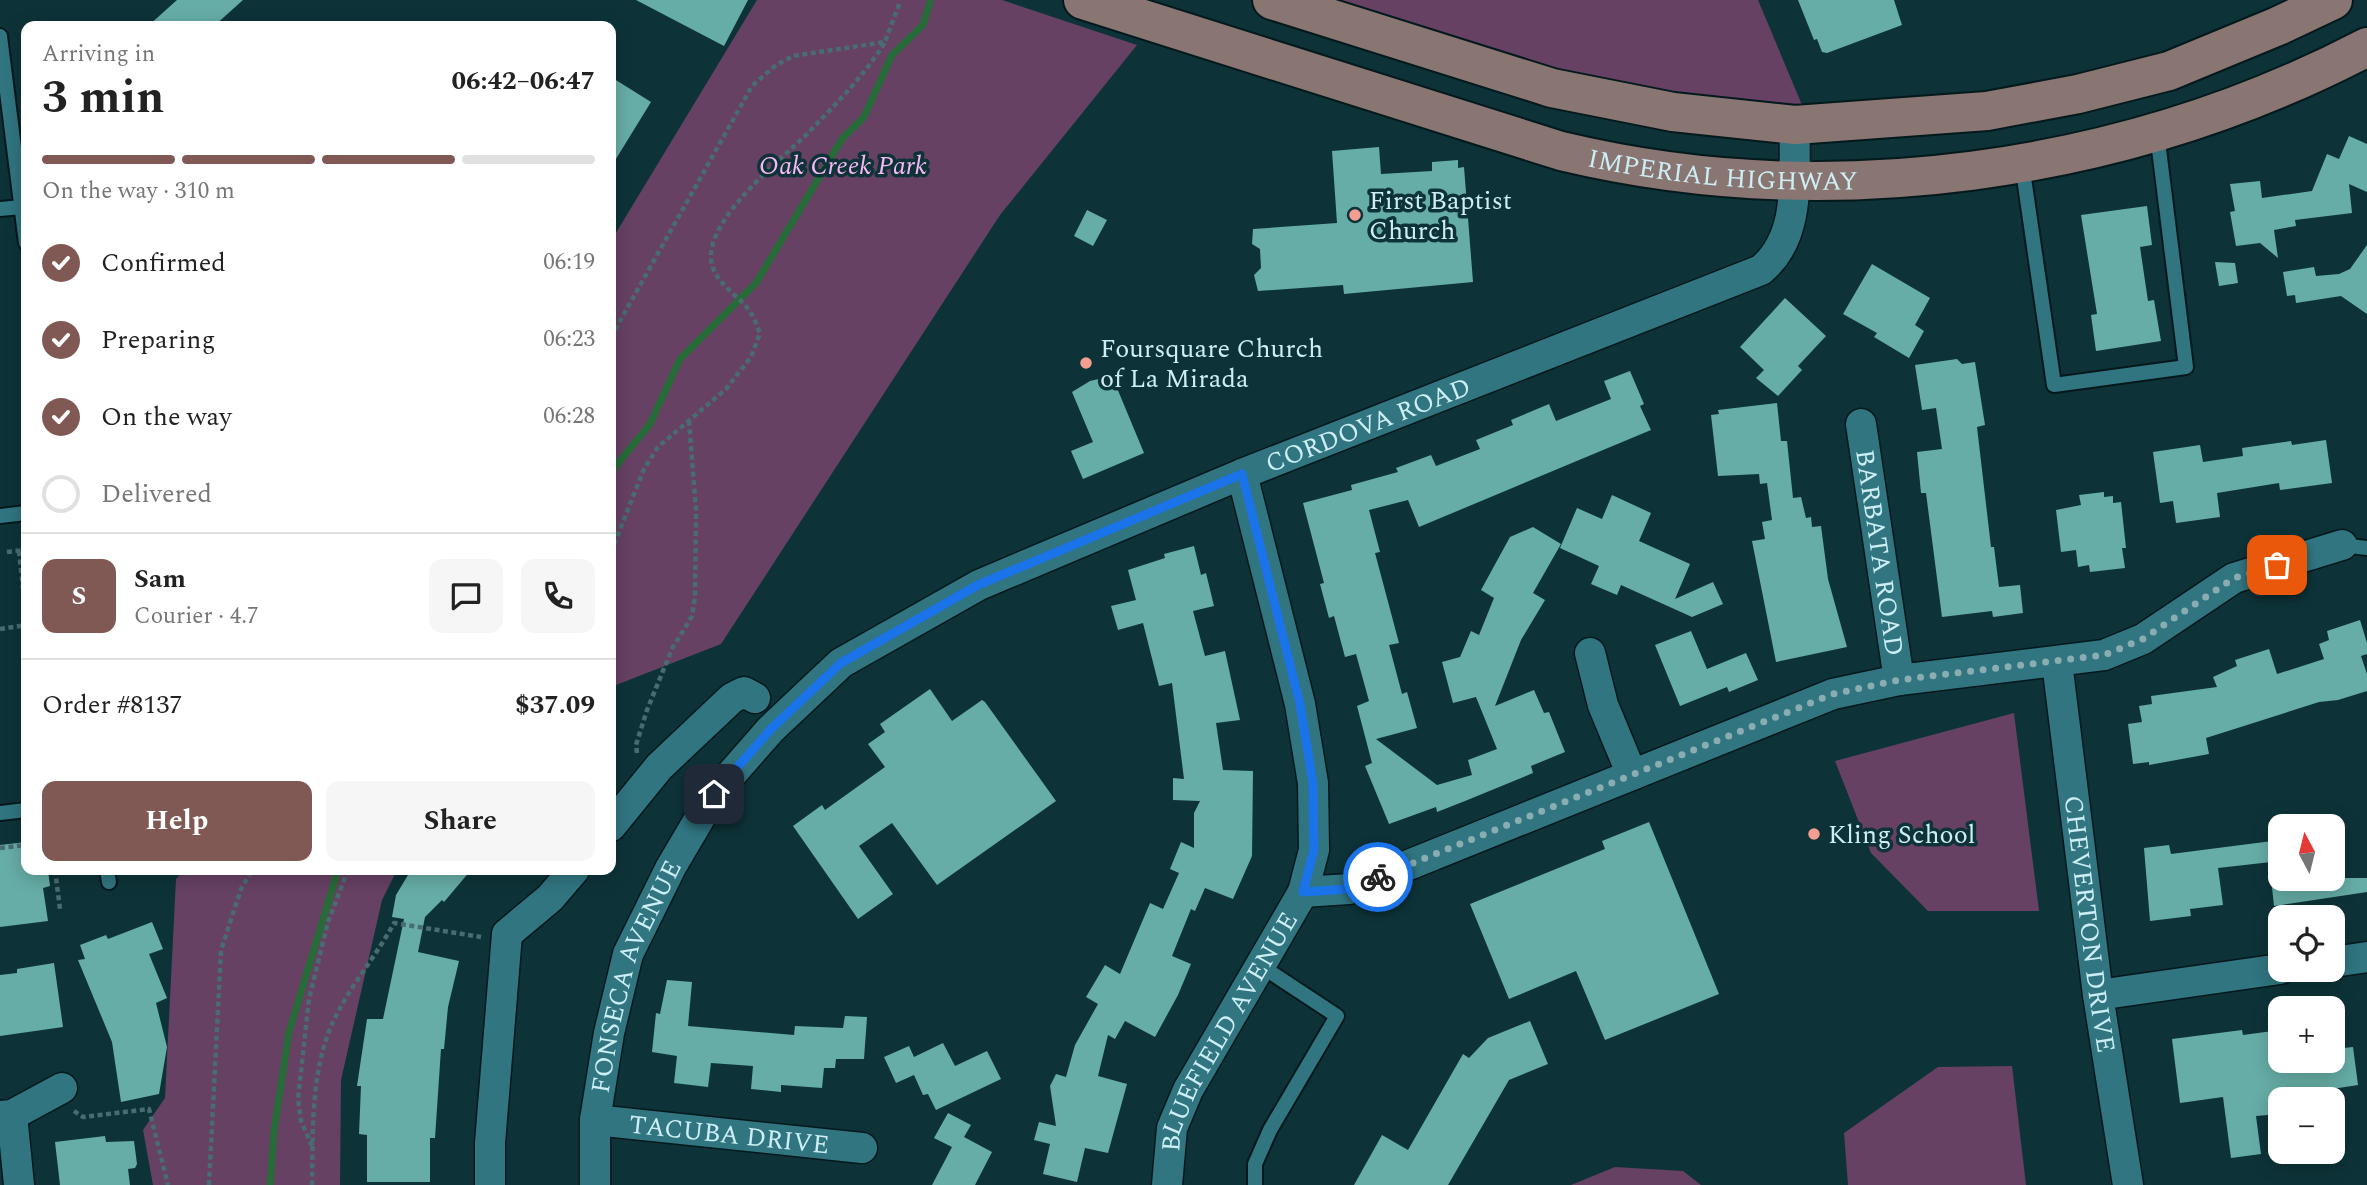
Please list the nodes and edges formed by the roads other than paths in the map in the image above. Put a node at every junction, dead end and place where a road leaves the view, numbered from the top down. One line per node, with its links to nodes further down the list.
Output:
1 (1083, 0): 9 (main road, IMPERIAL HIGHWAY)
2 (1272, 0): 6 (main road, IMPERIAL HIGHWAY)
3 (2333, 0): 6 (main road, IMPERIAL HIGHWAY)
4 (0, 36): 10 (lane)
5 (2367, 47): 7 (main road, IMPERIAL HIGHWAY)
6 (1795, 125): 9 (street, CORDOVA ROAD)
7 (2157, 131): 8 (main road, IMPERIAL HIGHWAY); 8 (lane)
8 (2022, 162): 9 (main road, IMPERIAL HIGHWAY)
9 (1793, 178): 14 (street, CORDOVA ROAD)
10 (21, 193)
11 (0, 209): 12 (lane)
12 (21, 214)
13 (1861, 424): 21 (street, BARBATA ROAD)
14 (1242, 474): 20 (street, CORDOVA ROAD); 28 (street, BLUEFIELD AVENUE)
15 (21, 514): 16 (lane)
16 (0, 516)
17 (2354, 547): 19 (street)
18 (1590, 653): 23 (street)
19 (2057, 662): 21 (street); 33 (street, CHEVERTON DRIVE)
20 (841, 663): 36 (street, FONSECA AVENUE)
21 (1899, 680): 23 (street)
22 (755, 698): 26 (street)
23 (1632, 775): 28 (street)
24 (21, 811): 25 (lane)
25 (0, 813)
26 (616, 820)
27 (570, 875): 39 (street)
28 (1303, 892): 31 (street, BLUEFIELD AVENUE)
29 (2367, 957): 30 (street)
30 (2345, 960)
31 (1261, 966): 41 (street, BLUEFIELD AVENUE); 42 (lane)
32 (2268, 971): 33 (street)
33 (2098, 995): 43 (street, CHEVERTON DRIVE)
34 (56, 1091): 35 (street)
35 (6, 1115): 38 (street)
36 (595, 1120): 37 (street, TACUBA DRIVE); 40 (street, FONSECA AVENUE)
37 (862, 1148)
38 (19, 1185)
39 (490, 1185)
40 (595, 1185)
41 (1167, 1185)
42 (1255, 1185)
43 (2127, 1185)

